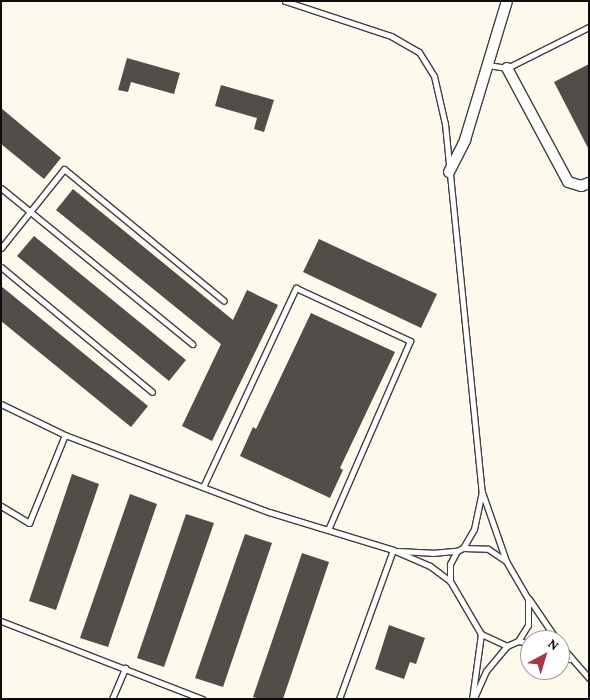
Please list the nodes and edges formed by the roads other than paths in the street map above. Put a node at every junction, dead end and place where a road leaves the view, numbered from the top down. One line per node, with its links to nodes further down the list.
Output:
1 (285, 1): 6 (lane)
2 (507, 1): 4 (street)
3 (589, 27): 5 (lane)
4 (488, 65): 5 (lane); 6 (street)
5 (507, 68): 7 (street)
6 (449, 172): 18 (lane)
7 (589, 182)
8 (1, 188): 9 (lane)
9 (30, 212): 10 (lane); 12 (lane); 13 (lane)
10 (1, 248)
11 (1, 267): 14 (lane)
12 (224, 302)
13 (192, 344)
14 (152, 392)
15 (1, 404): 16 (lane)
16 (65, 435): 17 (lane); 19 (lane)
17 (203, 487): 20 (lane); 20 (lane)
18 (482, 492): 21 (lane); 23 (lane)
19 (1, 506)
20 (328, 530): 22 (lane)
21 (460, 549): 22 (lane); 23 (lane); 24 (lane)
22 (393, 550): 24 (lane); 36 (lane)
23 (506, 561): 25 (lane)
24 (450, 581): 28 (lane)
25 (528, 599): 27 (lane); 29 (lane)
26 (1, 621): 32 (lane)
27 (550, 630)
28 (481, 634): 30 (lane); 37 (lane)
29 (518, 641): 30 (lane)
30 (507, 646): 37 (lane)
31 (570, 659): 33 (lane)
32 (125, 668): 34 (lane); 35 (lane)
33 (589, 678)
34 (112, 699)
35 (202, 699)
36 (339, 699)
37 (473, 699)

